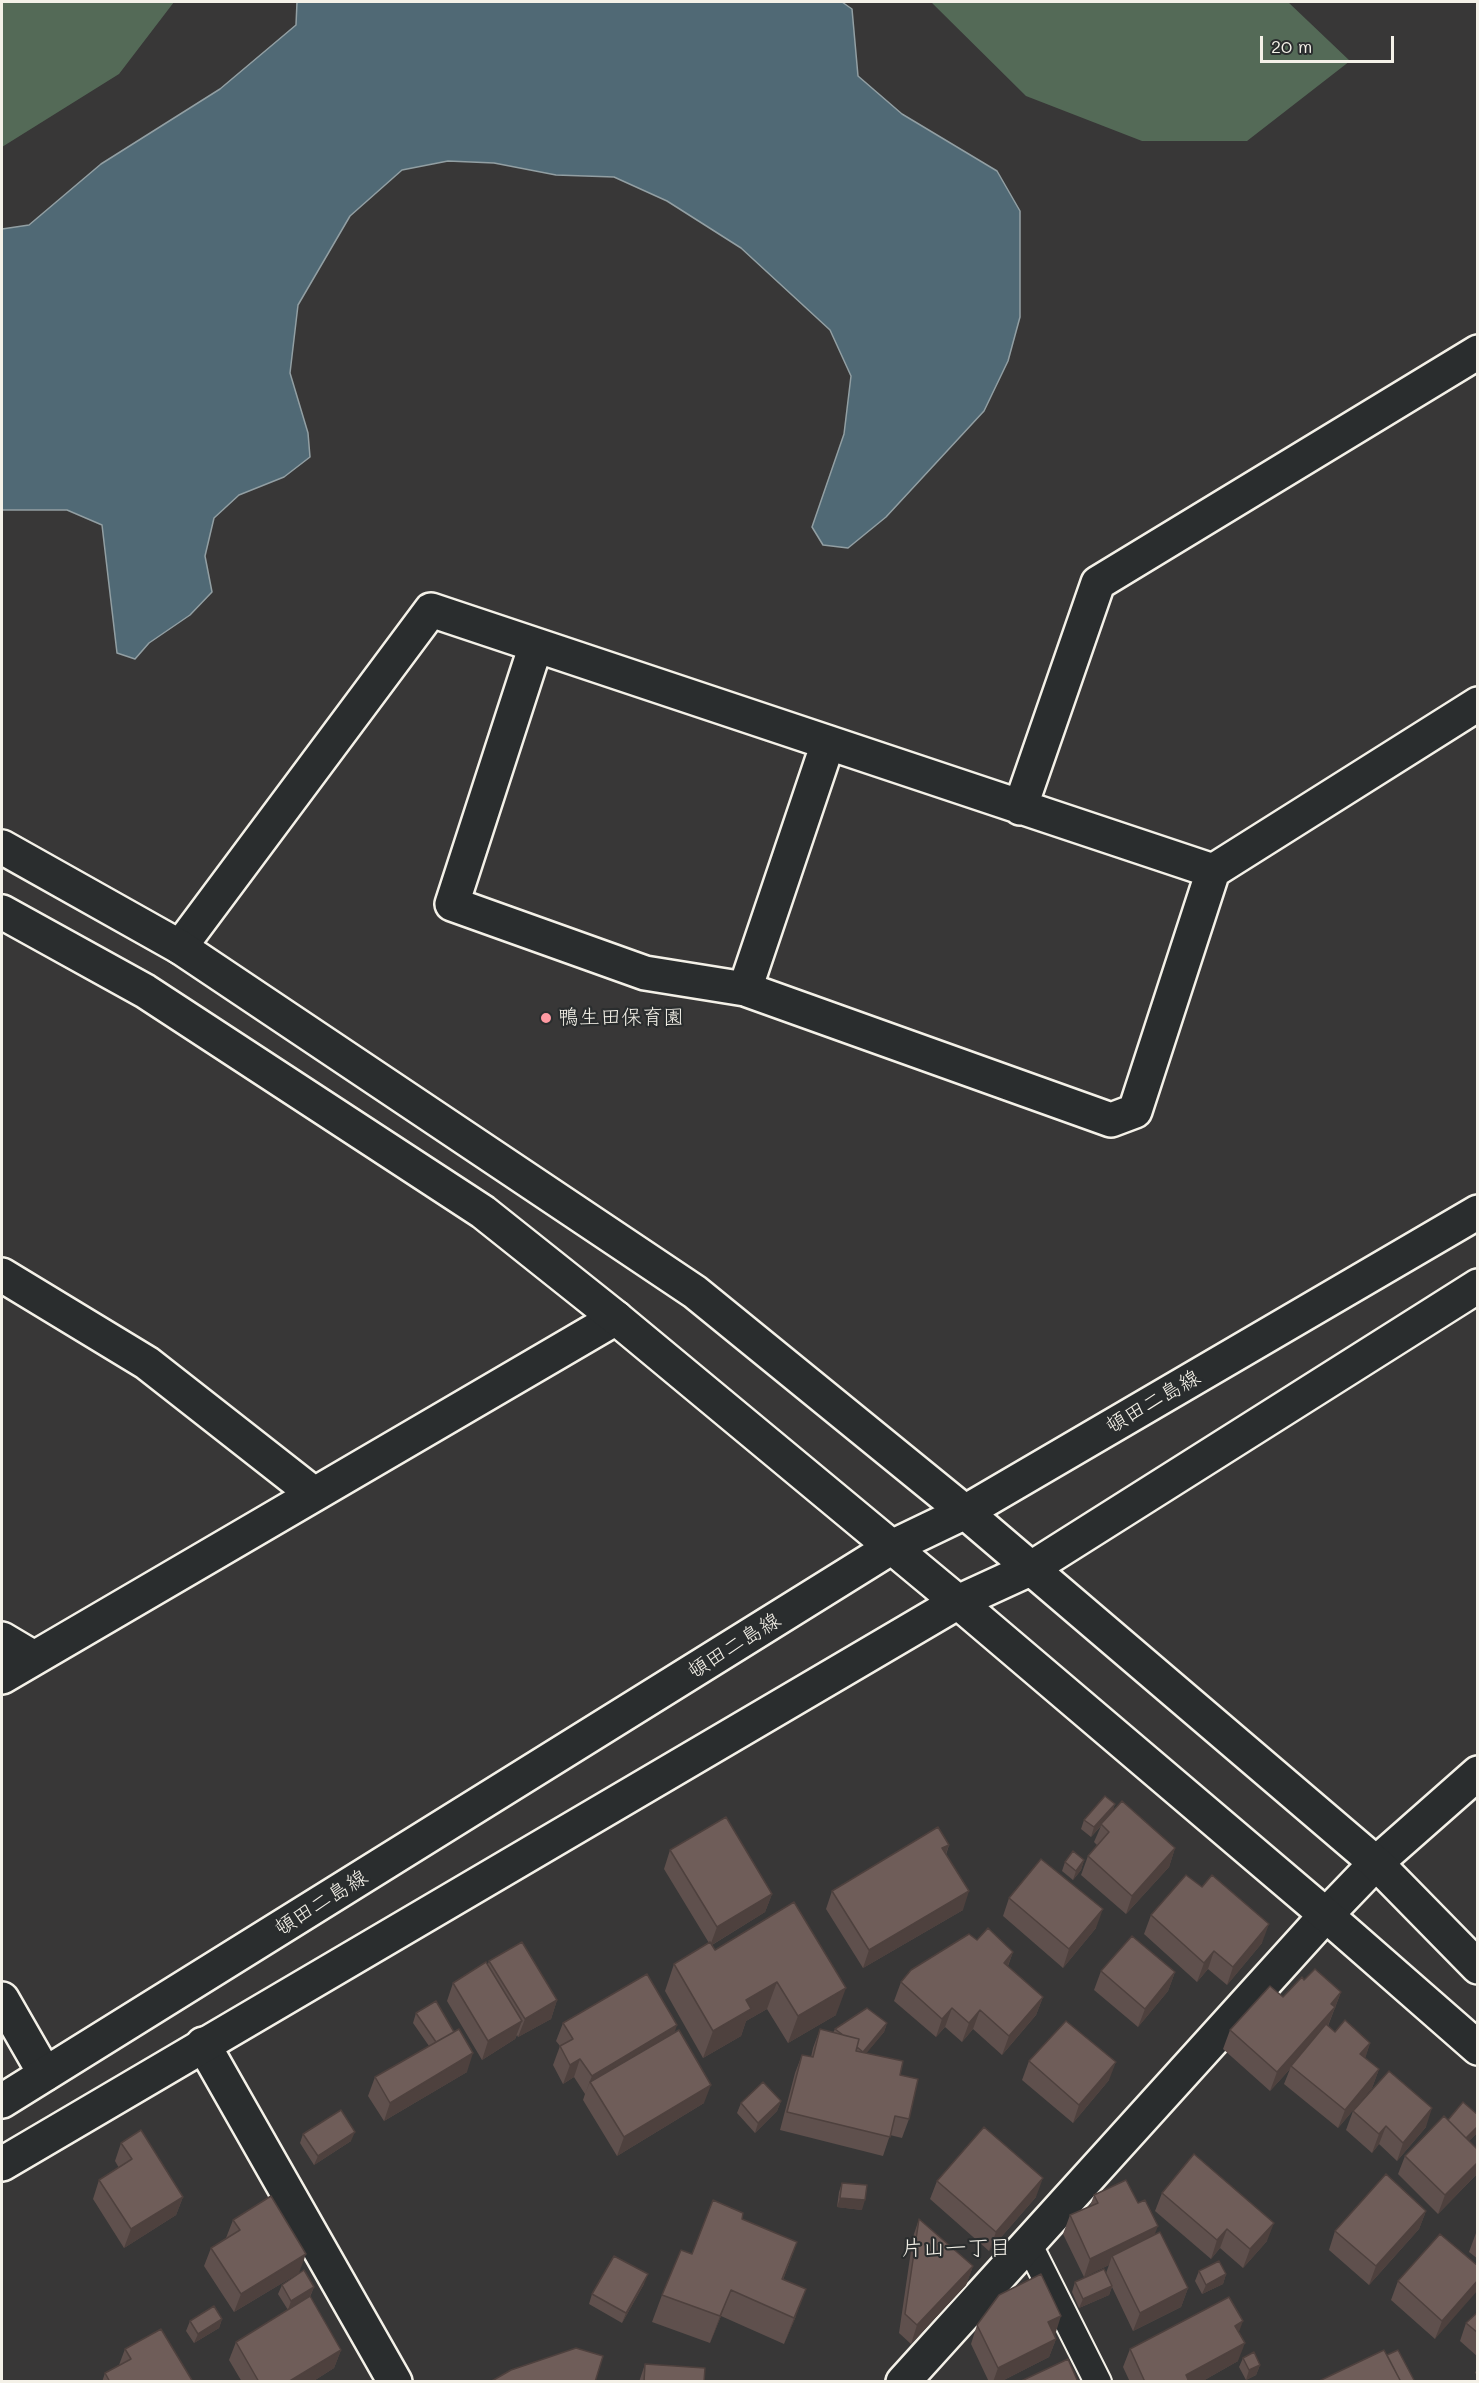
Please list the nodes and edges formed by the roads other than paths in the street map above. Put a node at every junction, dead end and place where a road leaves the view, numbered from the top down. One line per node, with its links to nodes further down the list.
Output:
1 (1478, 352): 5 (street)
2 (536, 645): 4 (street); 9 (street); 10 (street)
3 (1478, 704): 7 (street)
4 (828, 743): 5 (street); 10 (street)
5 (1020, 808): 7 (street)
6 (2, 847): 9 (street)
7 (1213, 871): 10 (street)
8 (2, 912): 14 (street)
9 (180, 947): 16 (street)
10 (745, 989)
11 (1478, 1212): 16 (street, 頓田二島線)
12 (2, 1275): 15 (street)
13 (1478, 1286): 18 (street)
14 (616, 1318): 15 (street); 17 (street)
15 (314, 1494): 21 (street)
16 (965, 1512): 17 (street, 頓田二島線); 18 (street)
17 (892, 1547): 19 (street); 30 (street, 頓田二島線)
18 (1030, 1569): 19 (street); 24 (street)
19 (958, 1602): 25 (street); 28 (street)
20 (2, 1639): 21 (street)
21 (34, 1658): 22 (street)
22 (2, 1677)
23 (1478, 1773): 24 (street)
24 (1376, 1863): 25 (street); 26 (street)
25 (1326, 1916): 29 (street); 33 (street)
26 (1478, 1967)
27 (2, 1999): 30 (street)
28 (203, 2044): 32 (street); 35 (street)
29 (1478, 2048)
30 (45, 2074): 31 (street, 頓田二島線)
31 (2, 2101)
32 (2, 2164)
33 (1028, 2243): 34 (street); 36 (lane)
34 (912, 2377)
35 (395, 2382)
36 (1098, 2382)

